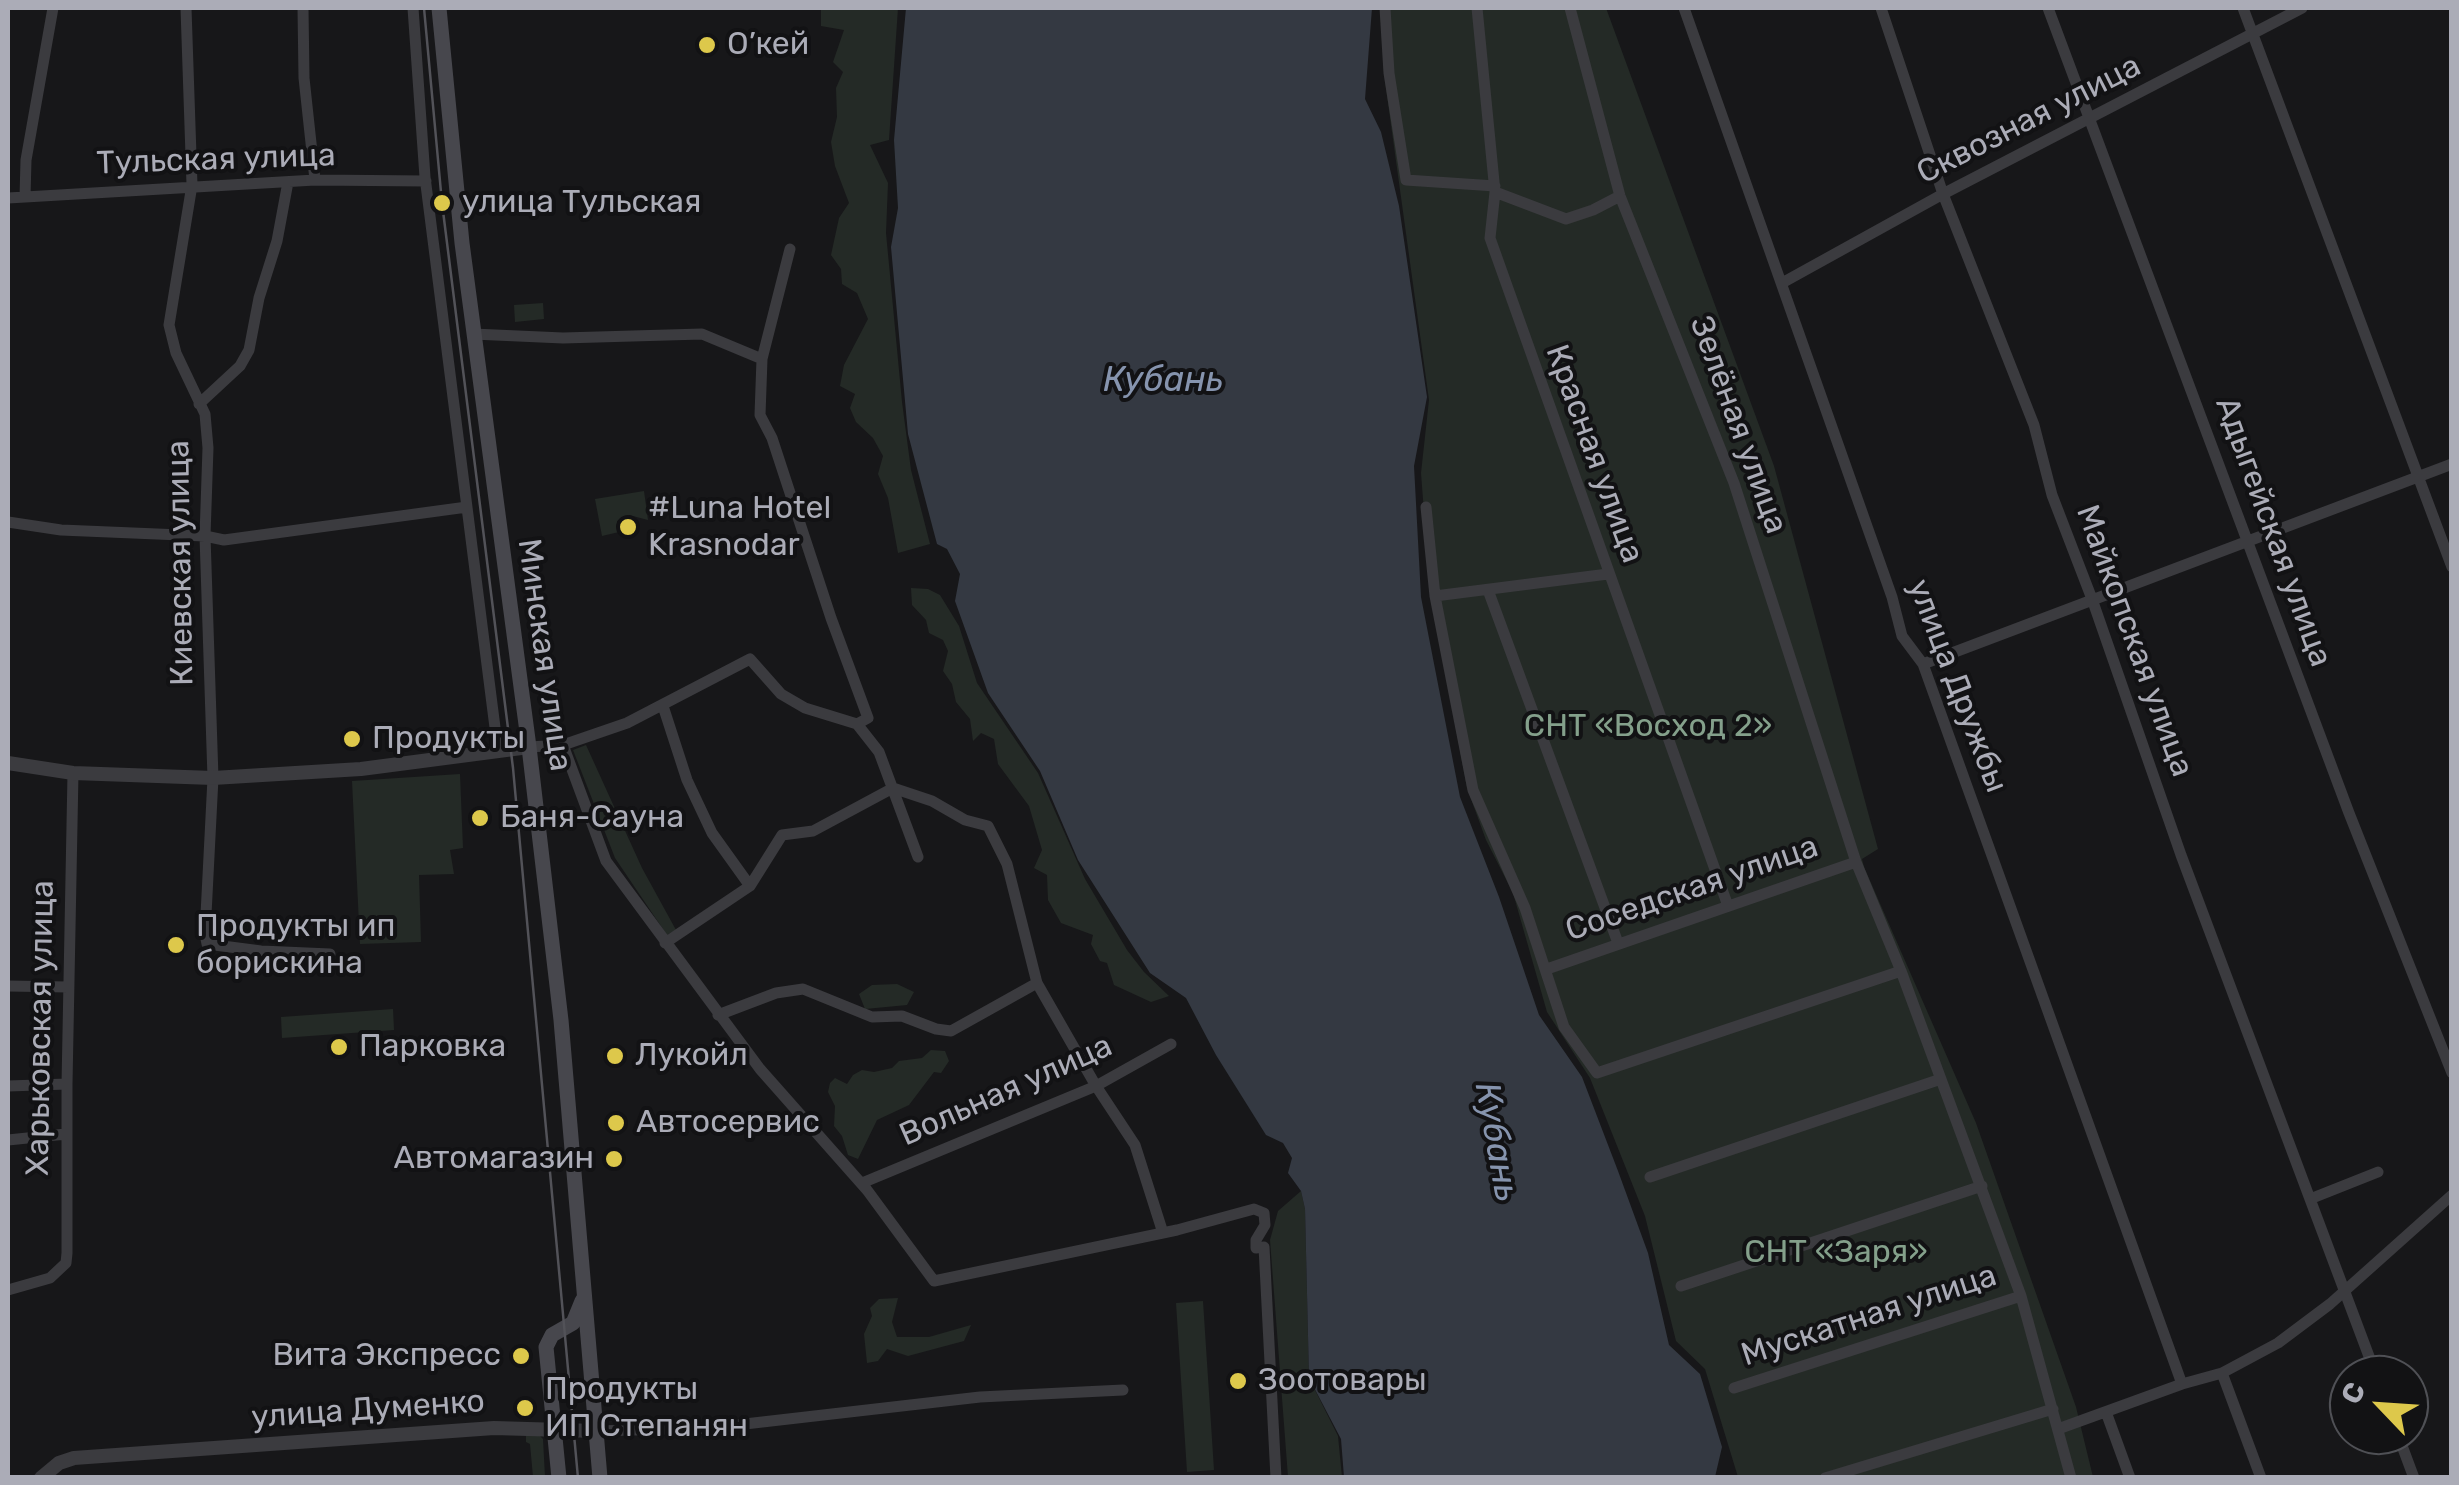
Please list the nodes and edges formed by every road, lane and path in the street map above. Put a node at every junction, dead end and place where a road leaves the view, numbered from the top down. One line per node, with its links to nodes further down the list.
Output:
1 (53, 8): 22 (street)
2 (186, 8): 19 (street, Киевская улица)
3 (303, 8): 16 (street)
4 (412, 8): 17 (street, Минская улица)
5 (439, 8): 27 (main road, Минская улица)
6 (1385, 8): 20 (street)
7 (1477, 8): 20 (street, Красная улица)
8 (1570, 8): 23 (street, Зелёная улица)
9 (1684, 8): 26 (street, улица Дружбы)
10 (1881, 8): 21 (street, Майкопская улица)
11 (2048, 8): 15 (street, Адыгейская улица)
12 (2243, 8): 14 (street)
13 (2302, 8): 14 (street, Сквозная улица)
14 (2254, 35): 15 (street, Сквозная улица); 31 (street)
15 (2090, 118): 21 (street, Сквозная улица); 36 (street, Адыгейская улица)
16 (316, 180): 17 (street, Тульская улица); 18 (street, Тульская улица)
17 (426, 181): 33 (street, Минская улица)
18 (288, 182): 19 (street, Тульская улица); 29 (street)
19 (192, 185): 22 (street, Тульская улица); 29 (street, Киевская улица)
20 (1495, 189): 23 (street); 38 (street, Красная улица)
21 (1943, 194): 26 (street, Сквозная улица); 41 (street, Майкопская улица)
22 (25, 196): 24 (street, Тульская улица)
23 (1620, 196): 53 (street, Зелёная улица)
24 (8, 198)
25 (790, 249): 28 (street)
26 (1782, 283): 42 (street, улица Дружбы)
27 (474, 334): 28 (street); 46 (main road, Минская улица)
28 (762, 359): 44 (street)
29 (199, 404): 35 (street, Киевская улица)
30 (2452, 464): 31 (street)
31 (2418, 477): 36 (street); 37 (street)
32 (1426, 507): 40 (street)
33 (467, 508): 35 (street); 47 (street, Минская улица)
34 (8, 522): 35 (street)
35 (205, 536): 50 (street, Киевская улица)
36 (2246, 542): 41 (street); 66 (street, Адыгейская улица)
37 (2452, 567)
38 (1608, 574): 39 (street); 55 (street, Красная улица)
39 (1488, 590): 40 (street); 57 (street)
40 (1435, 596): 59 (street)
41 (2092, 599): 42 (street); 78 (street, Майкопская улица)
42 (1923, 664): 89 (street, улица Дружбы)
43 (662, 706): 44 (street); 45 (street); 54 (street)
44 (857, 724): 51 (street)
45 (564, 745): 46 (street); 56 (street, Минская улица)
46 (529, 747): 47 (street); 80 (main road, Минская улица)
47 (498, 751): 50 (street)
48 (8, 764): 49 (street)
49 (73, 773): 50 (street); 63 (street, Харьковская улица)
50 (213, 778): 58 (street, Киевская улица)
51 (894, 788): 52 (street); 54 (street); 61 (street)
52 (918, 857)
53 (1856, 862): 55 (street, Соседская улица); 60 (street, Зелёная улица)
54 (750, 886): 56 (street)
55 (1728, 906): 57 (street, Соседская улица)
56 (665, 943): 64 (street, Минская улица)
57 (1618, 943): 59 (street, Соседская улица)
58 (330, 954)
59 (1547, 969): 60 (street)
60 (1901, 970): 67 (street, Зелёная улица)
61 (1037, 983): 64 (street); 70 (street)
62 (8, 986): 63 (street)
63 (68, 987): 68 (street, Харьковская улица)
64 (718, 1015): 75 (street, Минская улица)
65 (1171, 1044): 70 (street, Вольная улица)
66 (2452, 1073)
67 (1941, 1078): 74 (street); 76 (street, Зелёная улица)
68 (66, 1084): 69 (street); 71 (street, Харьковская улица)
69 (8, 1086)
70 (1096, 1086): 75 (street, Вольная улица); 79 (street)
71 (66, 1134): 72 (street); 82 (street, Харьковская улица)
72 (8, 1140)
73 (2378, 1172): 78 (street)
74 (1650, 1177)
75 (862, 1183): 79 (street, Минская улица)
76 (1982, 1186): 81 (street); 84 (street, Зелёная улица)
77 (2452, 1195): 83 (street)
78 (2310, 1200): 83 (street, Майкопская улица)
79 (1163, 1233): 100 (street)
80 (584, 1282): 85 (main road); 87 (main road, Минская улица)
81 (1681, 1286)
82 (8, 1290)
83 (2345, 1291): 86 (street, Майкопская улица); 88 (street)
84 (2022, 1296): 90 (street, Мускатная улица); 92 (street, Зелёная улица)
85 (565, 1327): 87 (main road); 94 (main road)
86 (2369, 1355)
87 (590, 1366): 96 (main road, Минская улица)
88 (2222, 1373): 89 (street); 104 (street)
89 (2182, 1384): 93 (street)
90 (1734, 1388)
91 (1123, 1390): 96 (street, улица Думенко)
92 (2054, 1409): 95 (street, Зелёная улица); 101 (street)
93 (2106, 1412): 95 (street); 103 (street)
94 (554, 1429): 96 (street, улица Думенко); 97 (street, улица Думенко); 98 (main road)
95 (2058, 1429): 102 (street, Зелёная улица)
96 (596, 1430): 99 (main road, Минская улица)
97 (40, 1478)
98 (559, 1478)
99 (600, 1478)
100 (1276, 1478)
101 (1825, 1478)
102 (2072, 1478)
103 (2130, 1478)
104 (2261, 1478)

